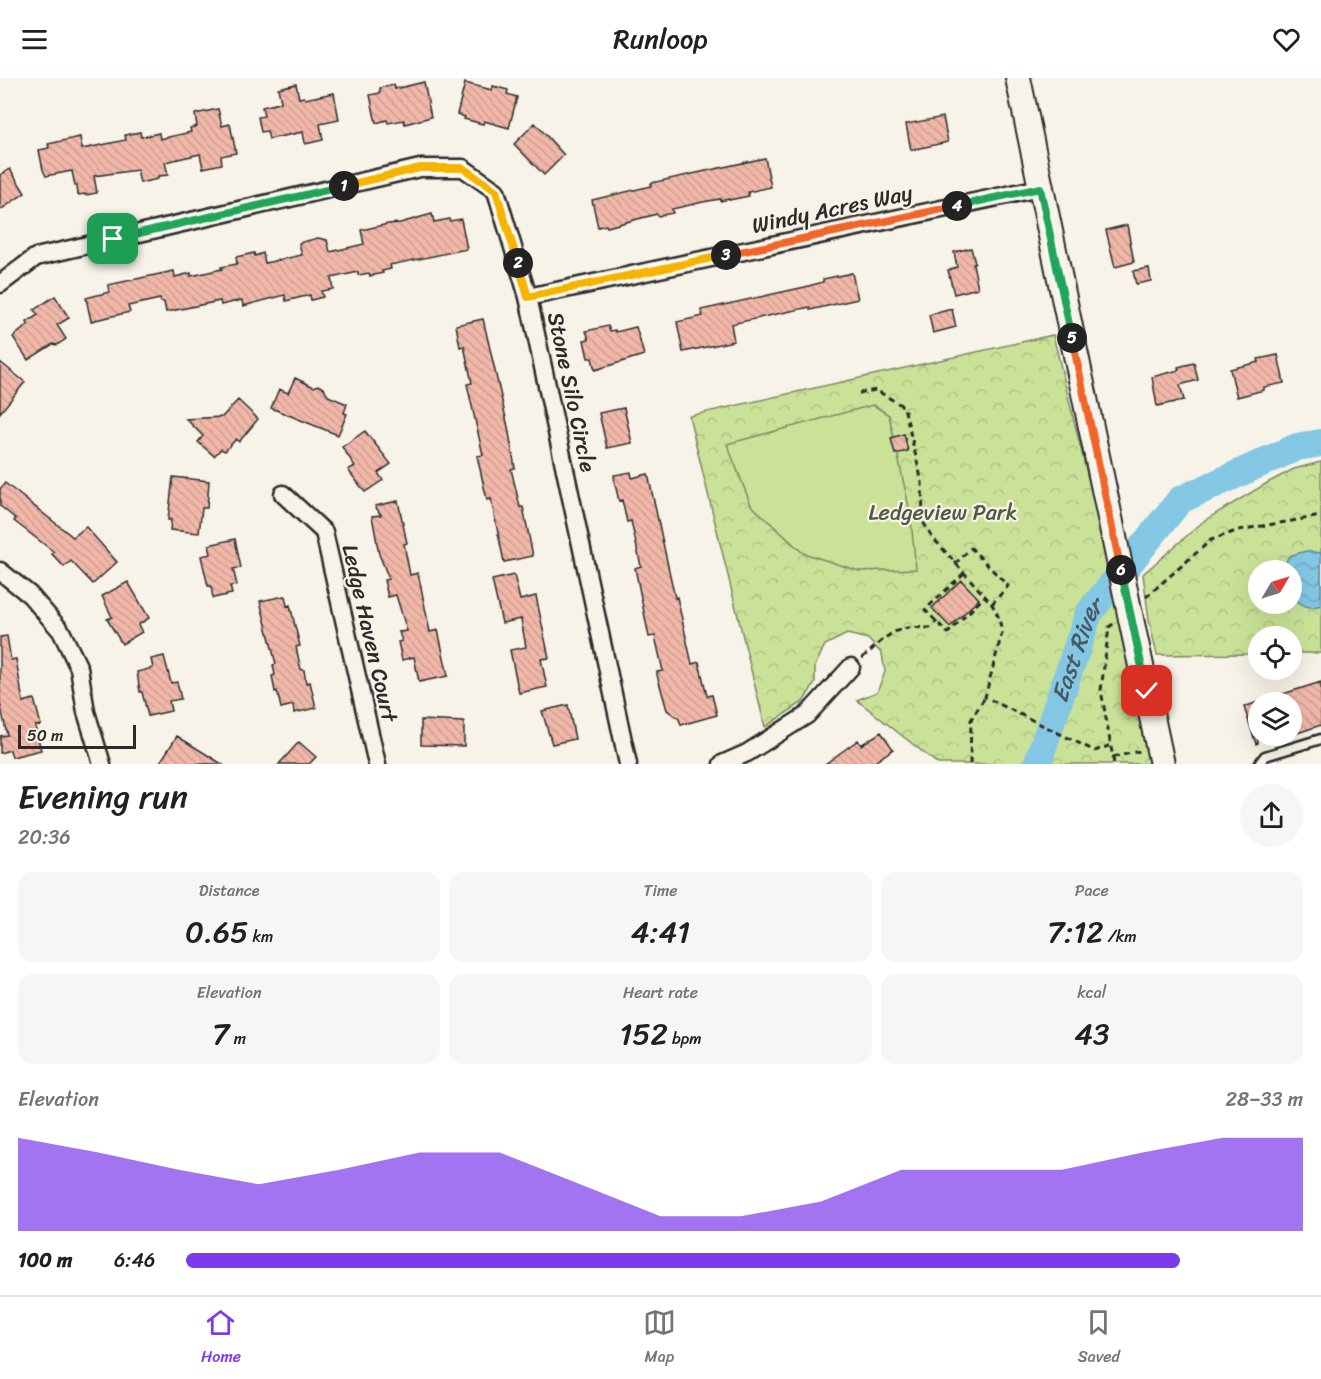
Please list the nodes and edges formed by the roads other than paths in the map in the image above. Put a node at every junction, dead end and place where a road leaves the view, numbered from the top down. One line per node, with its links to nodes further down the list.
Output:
1 (1018, 78): 2 (street)
2 (1040, 188): 4 (street, Windy Acres Way); 13 (street, bridge)
3 (0, 284): 4 (street, Stone Silo Circle)
4 (528, 297): 11 (street, Stone Silo Circle)
5 (283, 494): 10 (street, Ledge Haven Court)
6 (0, 571): 9 (street)
7 (851, 667): 12 (street)
8 (1321, 740): 14 (lane)
9 (102, 764)
10 (377, 764)
11 (628, 764)
12 (722, 764)
13 (1162, 764)
14 (1258, 764)

